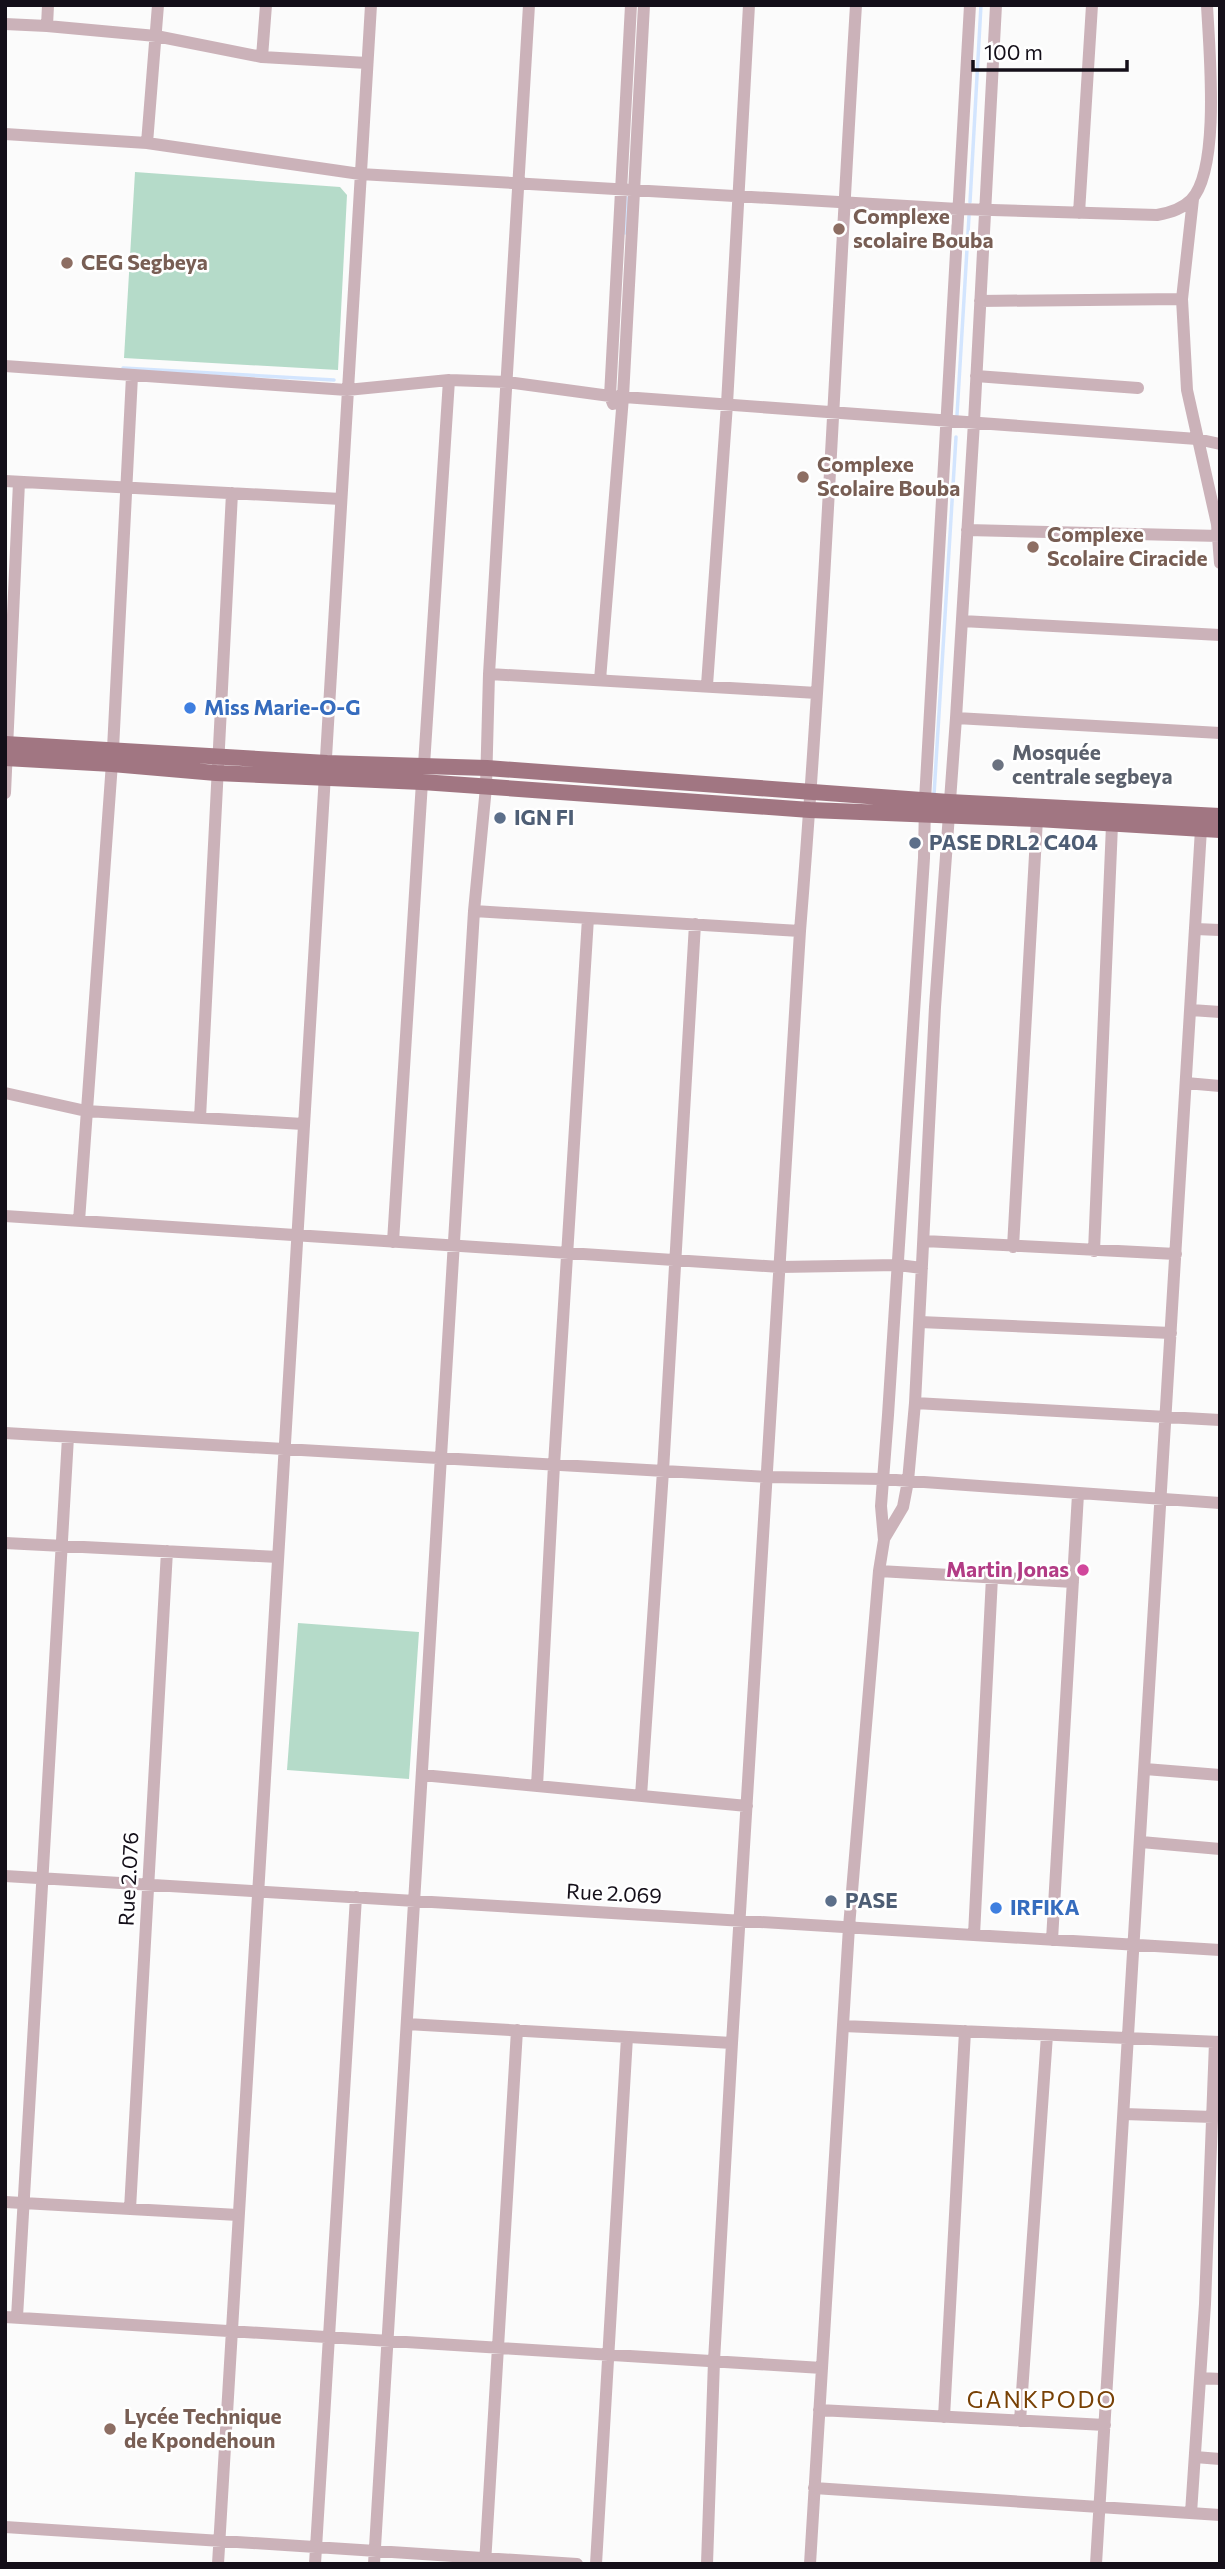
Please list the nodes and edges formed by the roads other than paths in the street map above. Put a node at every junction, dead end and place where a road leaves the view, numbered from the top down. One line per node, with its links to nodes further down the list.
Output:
1 (48, 5): 15 (street)
2 (158, 5): 16 (street)
3 (266, 5): 18 (street)
4 (371, 5): 19 (street)
5 (529, 5): 23 (street)
6 (631, 5): 24 (street)
7 (644, 5): 24 (street)
8 (749, 5): 25 (street)
9 (856, 5): 27 (street)
10 (970, 5): 28 (street)
11 (996, 5): 29 (street)
12 (1092, 5): 30 (street)
13 (1207, 5): 17 (street)
14 (5, 24): 15 (street)
15 (47, 26): 16 (street)
16 (156, 36): 18 (street); 21 (street)
17 (1215, 51): 26 (street)
18 (262, 57): 19 (street)
19 (367, 63): 22 (street)
20 (5, 135): 21 (street)
21 (147, 143): 22 (street)
22 (360, 174): 23 (street); 39 (street)
23 (518, 184): 24 (street); 37 (street)
24 (627, 190): 25 (street); 40 (street)
25 (737, 195): 27 (street); 41 (street)
26 (1193, 199): 30 (street); 31 (street)
27 (844, 201): 28 (street); 42 (street)
28 (958, 209): 29 (street); 43 (street)
29 (985, 210): 30 (street); 32 (street)
30 (1079, 213)
31 (1182, 299): 32 (street); 45 (street)
32 (980, 301): 35 (street)
33 (5, 366): 34 (street)
34 (132, 376): 39 (street); 49 (street)
35 (976, 376): 38 (street); 44 (street)
36 (449, 380): 37 (street); 39 (street); 66 (street)
37 (507, 382): 40 (street); 57 (street)
38 (1138, 388)
39 (347, 390): 51 (street)
40 (616, 396): 41 (street); 58 (street)
41 (727, 404): 42 (street); 59 (street)
42 (835, 411): 43 (street); 60 (street)
43 (948, 419): 44 (street); 74 (street)
44 (974, 422): 45 (street); 52 (street)
45 (1197, 439): 46 (street); 53 (street)
46 (1220, 444)
47 (5, 481): 48 (street)
48 (19, 482): 49 (street); 63 (street)
49 (125, 487): 50 (street); 64 (street)
50 (232, 493): 51 (street); 65 (street)
51 (341, 499): 68 (street)
52 (967, 530): 53 (street); 55 (street)
53 (1219, 536): 54 (street)
54 (1220, 563)
55 (962, 621): 56 (street); 61 (street)
56 (1220, 635)
57 (489, 674): 58 (street); 67 (street)
58 (600, 680): 59 (street)
59 (707, 685): 60 (street)
60 (817, 693): 72 (street)
61 (957, 718): 62 (street); 75 (street)
62 (1220, 733)
63 (6, 751): 64 (main road); 73 (street)
64 (113, 756): 65 (main road); 69 (main road); 93 (street)
65 (219, 756): 68 (main road); 69 (street)
66 (424, 765): 67 (main road); 68 (main road)
67 (486, 768): 71 (street); 72 (main road)
68 (326, 771): 69 (main road); 70 (main road); 95 (street)
69 (216, 773): 94 (street)
70 (422, 782): 71 (main road); 100 (street)
71 (486, 787): 76 (main road); 82 (street)
72 (811, 791): 74 (main road); 76 (street)
73 (5, 793)
74 (925, 808): 75 (main road); 76 (main road); 107 (street)
75 (949, 809): 77 (main road); 78 (main road); 99 (street)
76 (810, 810): 86 (street)
77 (1220, 816)
78 (1037, 819): 79 (main road); 102 (street)
79 (1112, 825): 80 (main road); 103 (street)
80 (1201, 829): 81 (main road); 85 (street)
81 (1220, 830)
82 (474, 911): 83 (street); 101 (street)
83 (588, 918): 84 (street); 104 (street)
84 (695, 924): 86 (street); 106 (street)
85 (1195, 929): 87 (street); 88 (street)
86 (800, 930): 108 (street)
87 (1220, 930)
88 (1191, 1010): 89 (street); 90 (street)
89 (1220, 1012)
90 (1186, 1083): 91 (street); 105 (street)
91 (1220, 1086)
92 (5, 1093): 93 (street)
93 (86, 1111): 94 (street); 97 (street)
94 (200, 1118): 95 (street)
95 (303, 1124): 98 (street)
96 (5, 1216): 97 (street)
97 (79, 1221): 98 (street)
98 (297, 1235): 100 (street); 117 (street)
99 (924, 1241): 102 (street); 109 (street)
100 (393, 1242): 101 (street)
101 (454, 1245): 104 (street); 118 (street)
102 (1013, 1247): 103 (street)
103 (1094, 1251): 105 (street)
104 (568, 1253): 106 (street); 119 (street)
105 (1176, 1254): 111 (street)
106 (676, 1260): 108 (street); 120 (street)
107 (898, 1265): 108 (street); 109 (street); 122 (street)
108 (780, 1267): 121 (street)
109 (922, 1268): 110 (street)
110 (920, 1322): 111 (street); 112 (street)
111 (1171, 1333): 113 (street)
112 (915, 1403): 113 (street); 123 (street)
113 (1166, 1418): 114 (street); 125 (street)
114 (1220, 1420)
115 (5, 1433): 116 (street)
116 (68, 1437): 117 (street); 129 (street)
117 (284, 1449): 118 (street); 131 (street)
118 (441, 1458): 119 (street); 136 (street)
119 (554, 1465): 120 (street); 138 (street)
120 (663, 1471): 121 (street); 139 (street)
121 (768, 1477): 122 (street); 140 (street)
122 (882, 1479): 123 (street); 127 (street)
123 (908, 1481): 124 (street); 127 (street)
124 (1078, 1494): 125 (street); 134 (street)
125 (1161, 1499): 126 (street); 135 (street)
126 (1220, 1503)
127 (884, 1540): 132 (street)
128 (5, 1543): 129 (street)
129 (61, 1545): 130 (street); 144 (street)
130 (167, 1551): 131 (street); 145 (street, Rue 2.076)
131 (278, 1557): 146 (street)
132 (879, 1571): 133 (street); 150 (street)
133 (992, 1577): 134 (street); 151 (street)
134 (1073, 1582): 152 (street)
135 (1145, 1769): 137 (street); 141 (street)
136 (422, 1775): 138 (street); 148 (street)
137 (1220, 1775)
138 (537, 1786): 139 (street)
139 (641, 1796): 140 (street)
140 (747, 1806): 149 (street)
141 (1141, 1842): 142 (street); 153 (street)
142 (1220, 1849)
143 (5, 1876): 144 (street, Rue 2.069)
144 (42, 1878): 145 (street, Rue 2.069); 167 (street)
145 (148, 1885): 146 (street, Rue 2.069); 168 (street, Rue 2.076)
146 (257, 1891): 147 (street, Rue 2.069); 169 (street)
147 (356, 1897): 148 (street, Rue 2.069); 174 (street)
148 (414, 1901): 149 (street, Rue 2.069); 155 (street)
149 (741, 1921): 150 (street, Rue 2.069); 163 (street)
150 (849, 1927): 151 (street, Rue 2.069); 156 (street)
151 (974, 1935): 152 (street, Rue 2.069)
152 (1052, 1940): 153 (street, Rue 2.069)
153 (1135, 1945): 154 (street, Rue 2.069); 161 (street)
154 (1220, 1950)
155 (407, 2024): 157 (street); 175 (street)
156 (843, 2026): 158 (street); 179 (street)
157 (517, 2030): 160 (street); 176 (street)
158 (965, 2031): 159 (street); 183 (street)
159 (1047, 2035): 161 (street); 184 (street)
160 (627, 2037): 163 (street); 177 (street)
161 (1129, 2038): 162 (street); 164 (street)
162 (1217, 2042): 165 (street)
163 (732, 2043): 178 (street)
164 (1124, 2114): 165 (street); 185 (street)
165 (1213, 2118): 170 (street)
166 (5, 2202): 167 (street)
167 (24, 2203): 168 (street); 172 (street)
168 (130, 2209): 169 (street)
169 (238, 2215): 173 (street)
170 (1205, 2304): 171 (street); 180 (street)
171 (1220, 2305)
172 (11, 2317): 173 (street)
173 (232, 2331): 174 (street); 193 (street)
174 (329, 2337): 175 (street); 194 (street)
175 (388, 2341): 176 (street); 195 (street)
176 (498, 2348): 177 (street); 196 (street)
177 (608, 2354): 178 (street); 200 (street)
178 (714, 2361): 179 (street); 201 (street)
179 (822, 2368): 182 (street)
180 (1201, 2378): 181 (street); 186 (street)
181 (1220, 2379)
182 (819, 2410): 183 (street); 188 (street)
183 (944, 2417): 184 (street)
184 (1020, 2421): 185 (street)
185 (1105, 2425): 189 (street)
186 (1195, 2457): 187 (street); 190 (street)
187 (1220, 2459)
188 (814, 2488): 189 (street); 202 (street)
189 (1100, 2507): 190 (street); 203 (street)
190 (1191, 2513): 191 (street)
191 (1220, 2515)
192 (5, 2527): 193 (street)
193 (219, 2541): 194 (street); 197 (street)
194 (316, 2547): 195 (street); 198 (street)
195 (375, 2557): 196 (street)
196 (485, 2561): 199 (street)
197 (218, 2564)
198 (315, 2564)
199 (577, 2564)
200 (596, 2564)
201 (707, 2564)
202 (810, 2564)
203 (1096, 2564)

